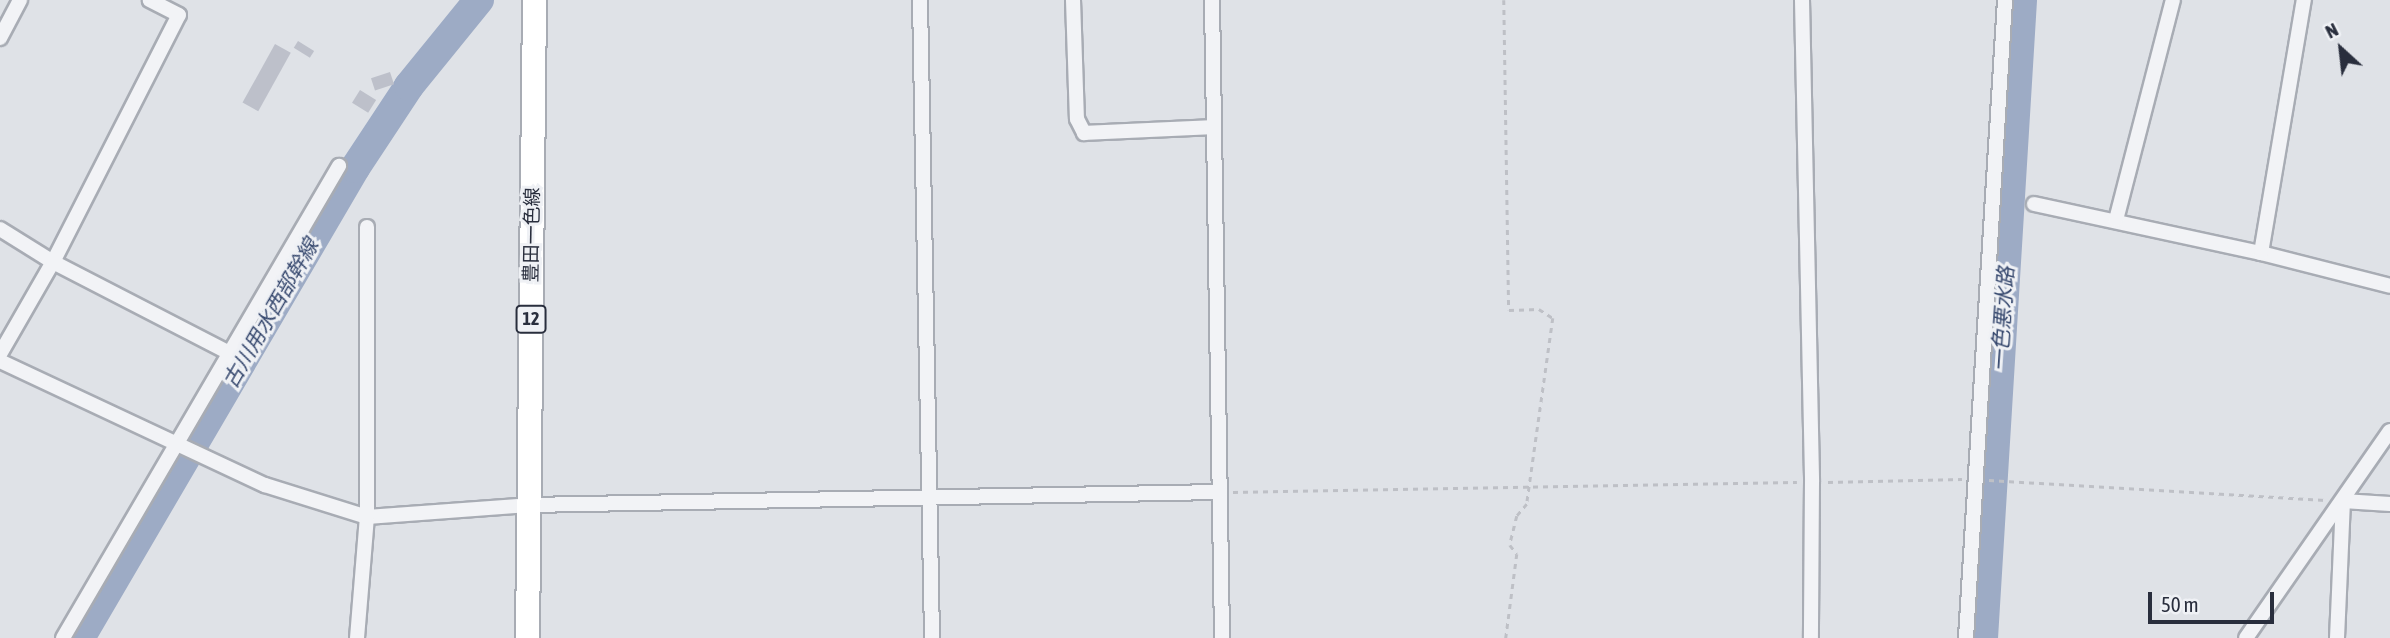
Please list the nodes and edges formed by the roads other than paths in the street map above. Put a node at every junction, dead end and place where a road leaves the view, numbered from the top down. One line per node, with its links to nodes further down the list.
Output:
1 (20, 0): 11 (street)
2 (150, 0): 19 (street)
3 (534, 0): 30 (main road, 豊田一色線 / 12)
4 (920, 0): 27 (street)
5 (1073, 0): 12 (street)
6 (1212, 0): 12 (street)
7 (1802, 0): 37 (street)
8 (2005, 0): 38 (street)
9 (2173, 0): 15 (street)
10 (2304, 0): 18 (street)
11 (0, 38)
12 (1214, 127): 26 (street)
13 (339, 166): 21 (street)
14 (2034, 204): 15 (street)
15 (2116, 220): 18 (street)
16 (367, 227): 31 (street)
17 (0, 229): 19 (street)
18 (2261, 253): 20 (street)
19 (53, 262): 21 (street); 22 (street)
20 (2390, 286)
21 (229, 353): 25 (street)
22 (0, 354)
23 (0, 361): 25 (street)
24 (2390, 431): 28 (street)
25 (175, 444): 31 (street); 32 (street)
26 (1220, 492): 27 (street); 36 (street)
27 (930, 497): 30 (street); 35 (street)
28 (2343, 501): 29 (street); 39 (street); 40 (street)
29 (2390, 504)
30 (529, 505): 31 (street); 34 (main road, 豊田一色線 / 12)
31 (367, 517): 33 (street)
32 (63, 638)
33 (357, 638)
34 (527, 638)
35 (932, 638)
36 (1222, 638)
37 (1811, 638)
38 (1966, 638)
39 (2246, 638)
40 (2337, 638)

